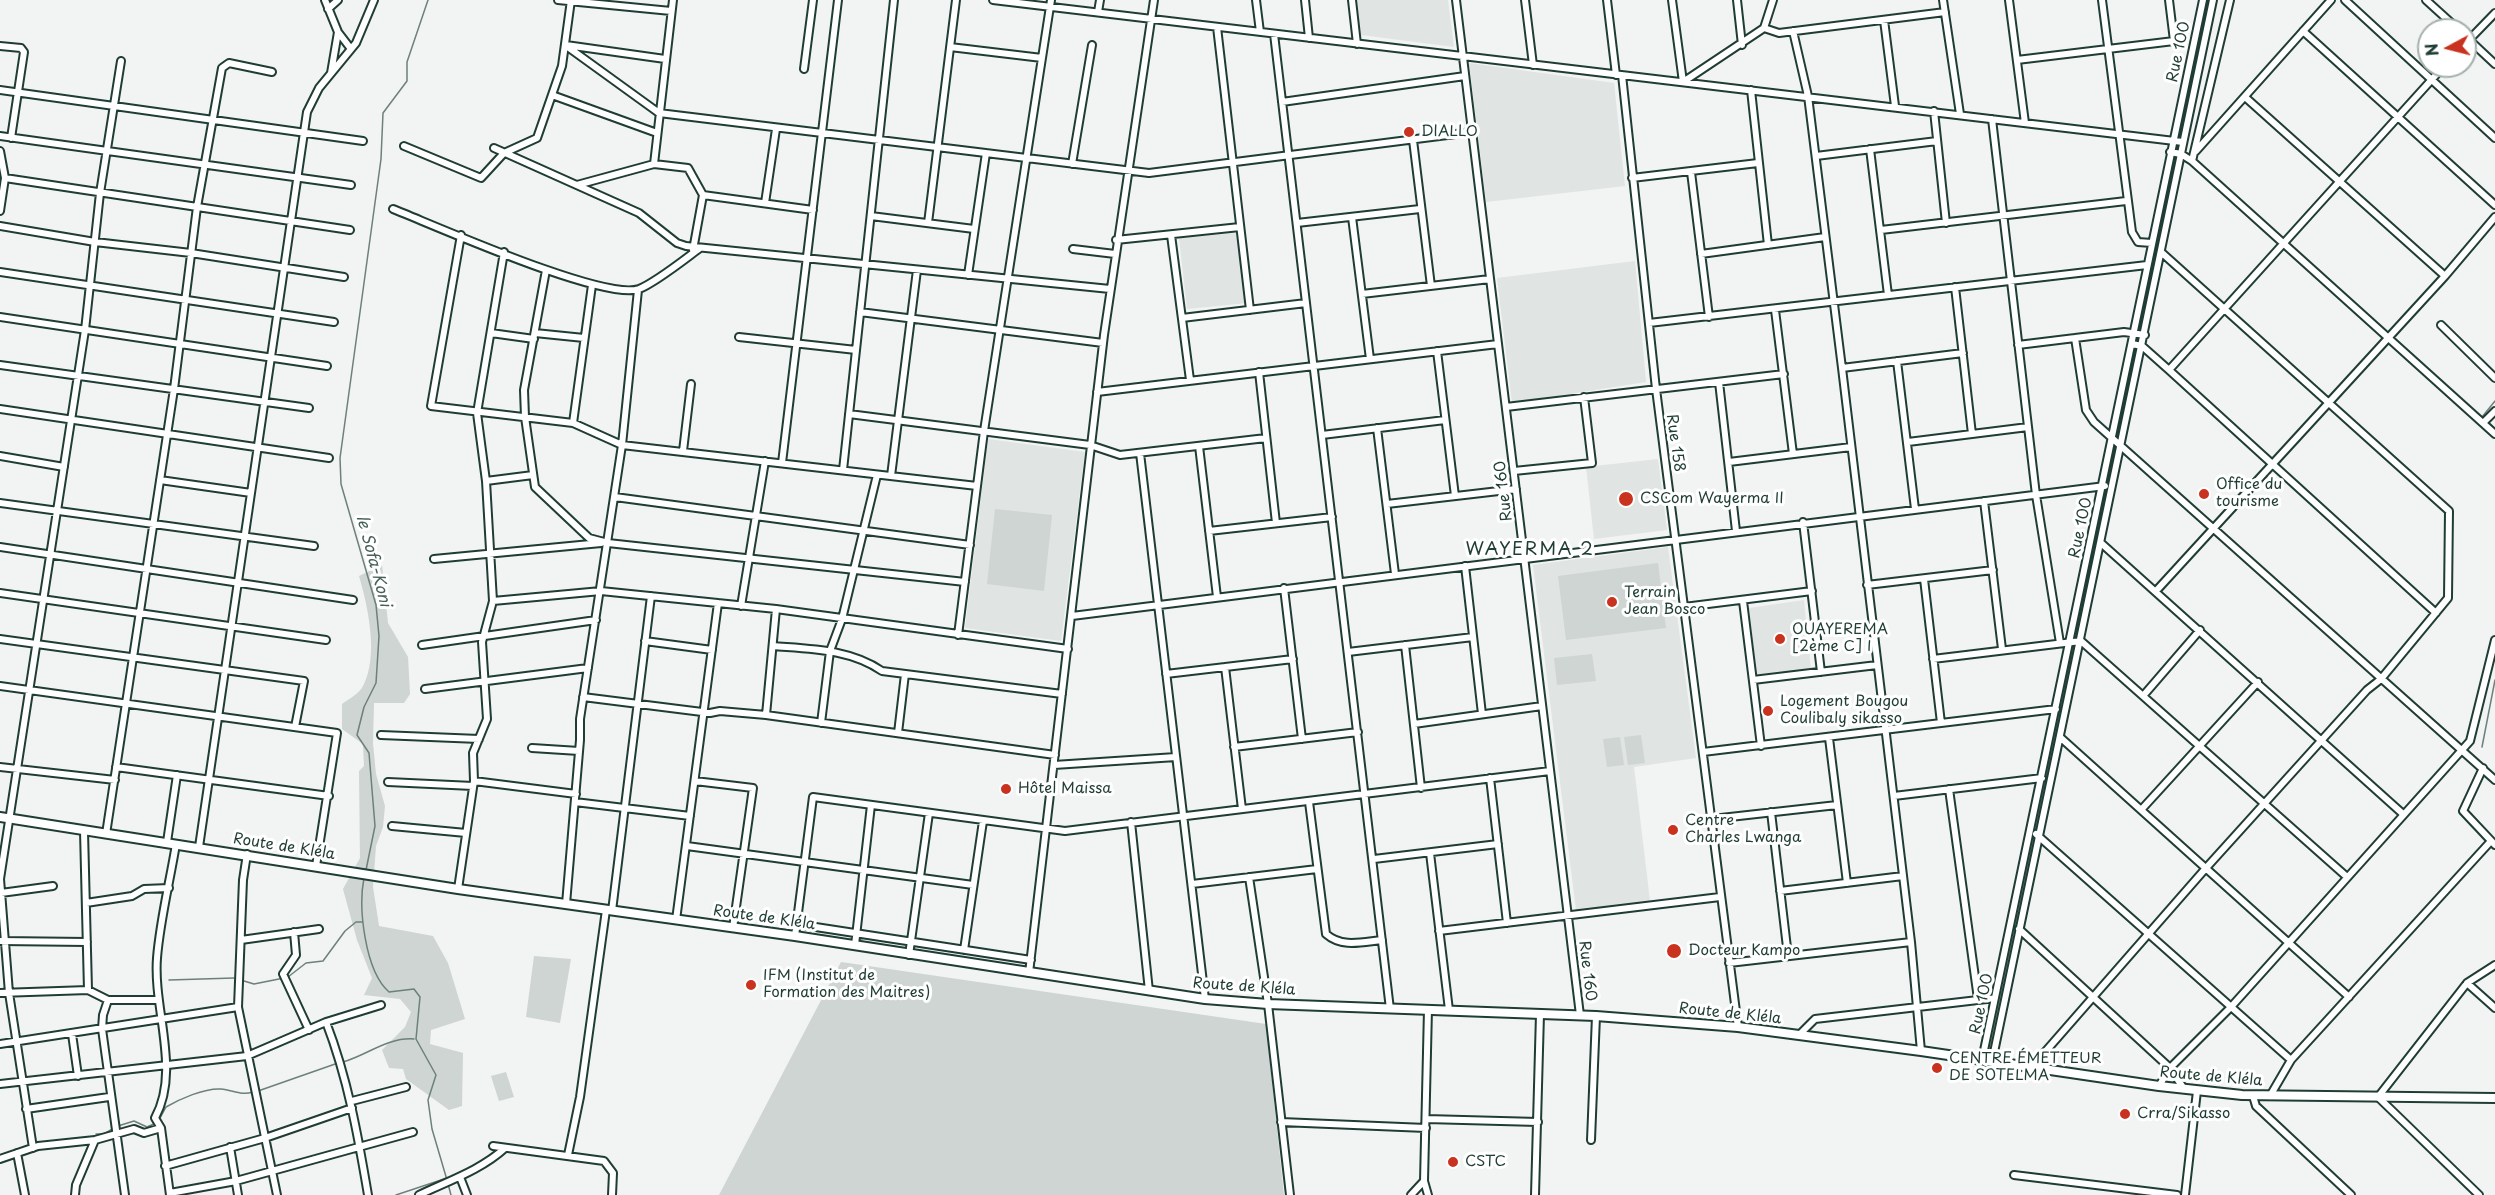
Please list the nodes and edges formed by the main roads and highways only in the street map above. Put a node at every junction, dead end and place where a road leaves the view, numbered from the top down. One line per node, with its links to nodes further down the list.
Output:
1 (0, 818): 2 (main road, Route de Kléla)
2 (2495, 1098)

